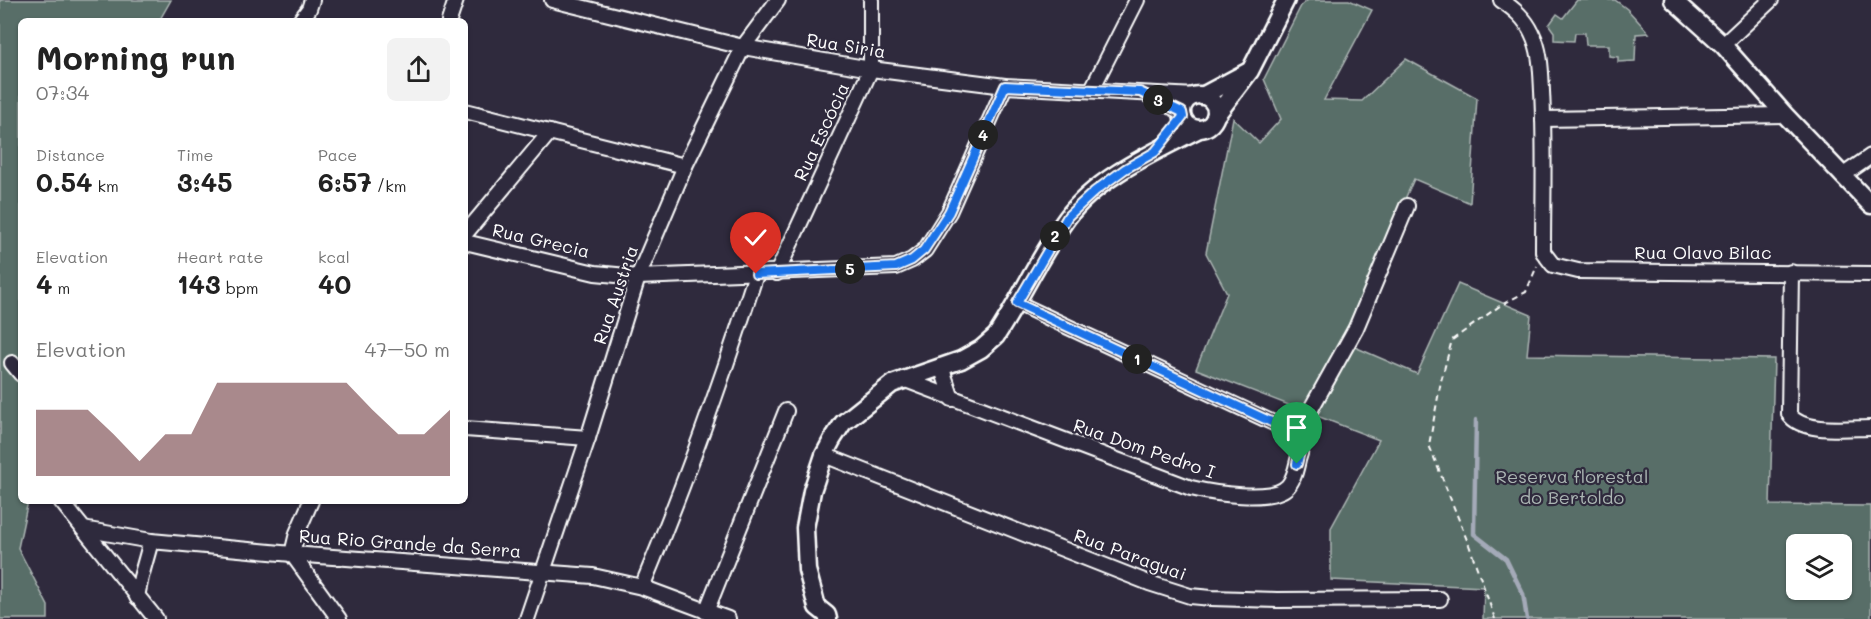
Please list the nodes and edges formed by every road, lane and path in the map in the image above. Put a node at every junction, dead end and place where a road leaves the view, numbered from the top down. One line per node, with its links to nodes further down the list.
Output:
1 (312, 0): 11 (street)
2 (456, 0): 12 (street)
3 (552, 0): 14 (street, Rua Siria)
4 (778, 0): 14 (street, Rua Austria)
5 (871, 0): 15 (street, Rua Escócia)
6 (1137, 0): 18 (street)
7 (1287, 0): 16 (street)
8 (1501, 0): 25 (street)
9 (1673, 0): 13 (street)
10 (1771, 0): 13 (street)
11 (302, 18)
12 (450, 18)
13 (1723, 45): 23 (street)
14 (743, 47): 15 (street, Rua Siria); 30 (street, Rua Austria)
15 (871, 69): 17 (street, Rua Siria); 38 (street, Rua Escócia)
16 (1250, 70): 20 (street); 24 (street)
17 (1005, 86): 18 (street, Rua Siria); 38 (street, Rua Grecia)
18 (1092, 89): 19 (street, Rua Siria)
19 (1140, 92): 20 (street, Rua Siria); 22 (street, Rua Siria)
20 (1199, 96): 22 (street); 24 (street)
21 (468, 112): 27 (street)
22 (1183, 114): 26 (street); 28 (street)
23 (1785, 115): 25 (street); 31 (street)
24 (1215, 117): 26 (street)
25 (1543, 119): 36 (street)
26 (1199, 129): 28 (street)
27 (550, 132): 30 (street); 34 (street)
28 (1155, 152): 42 (street)
29 (1871, 156): 31 (street)
30 (685, 166): 41 (street, Rua Austria)
31 (1842, 176): 32 (street)
32 (1871, 205)
33 (1407, 206): 49 (street)
34 (468, 230)
35 (468, 243): 41 (street, Rua Grecia)
36 (1543, 252): 37 (street, Rua Olavo Bilac); 66 (path)
37 (1791, 272): 40 (street, Rua Olavo Bilac); 47 (street)
38 (777, 273): 39 (street, Rua Grecia)
39 (756, 274): 41 (street, Rua Grecia); 58 (street)
40 (1871, 274)
41 (638, 277): 50 (street, Rua Austria)
42 (1017, 303): 43 (street); 49 (street)
43 (941, 366): 44 (street); 45 (street)
44 (903, 379): 45 (street, Rua Dom Pedro I); 51 (street)
45 (952, 399): 49 (street, Rua Dom Pedro I)
46 (786, 411): 62 (street)
47 (1871, 428)
48 (468, 429): 50 (street)
49 (1297, 434)
50 (588, 438): 57 (street, Rua Austria)
51 (824, 455): 60 (street, Rua Paraguai); 61 (street)
52 (63, 504): 54 (street)
53 (310, 504): 56 (street)
54 (83, 529): 55 (street, Rua Rio Grande da Serra); 59 (street)
55 (151, 541): 56 (street, Rua Rio Grande da Serra); 59 (street)
56 (292, 554): 57 (street, Rua Rio Grande da Serra); 64 (street)
57 (543, 571): 58 (street, Rua Rio Grande da Serra); 65 (street, Rua Austria)
58 (642, 587): 62 (street, Rua Rio Grande da Serra)
59 (137, 597): 63 (street)
60 (1440, 599)
61 (820, 615)
62 (717, 616)
63 (156, 619)
64 (339, 619)
65 (527, 619)
66 (1495, 619)

